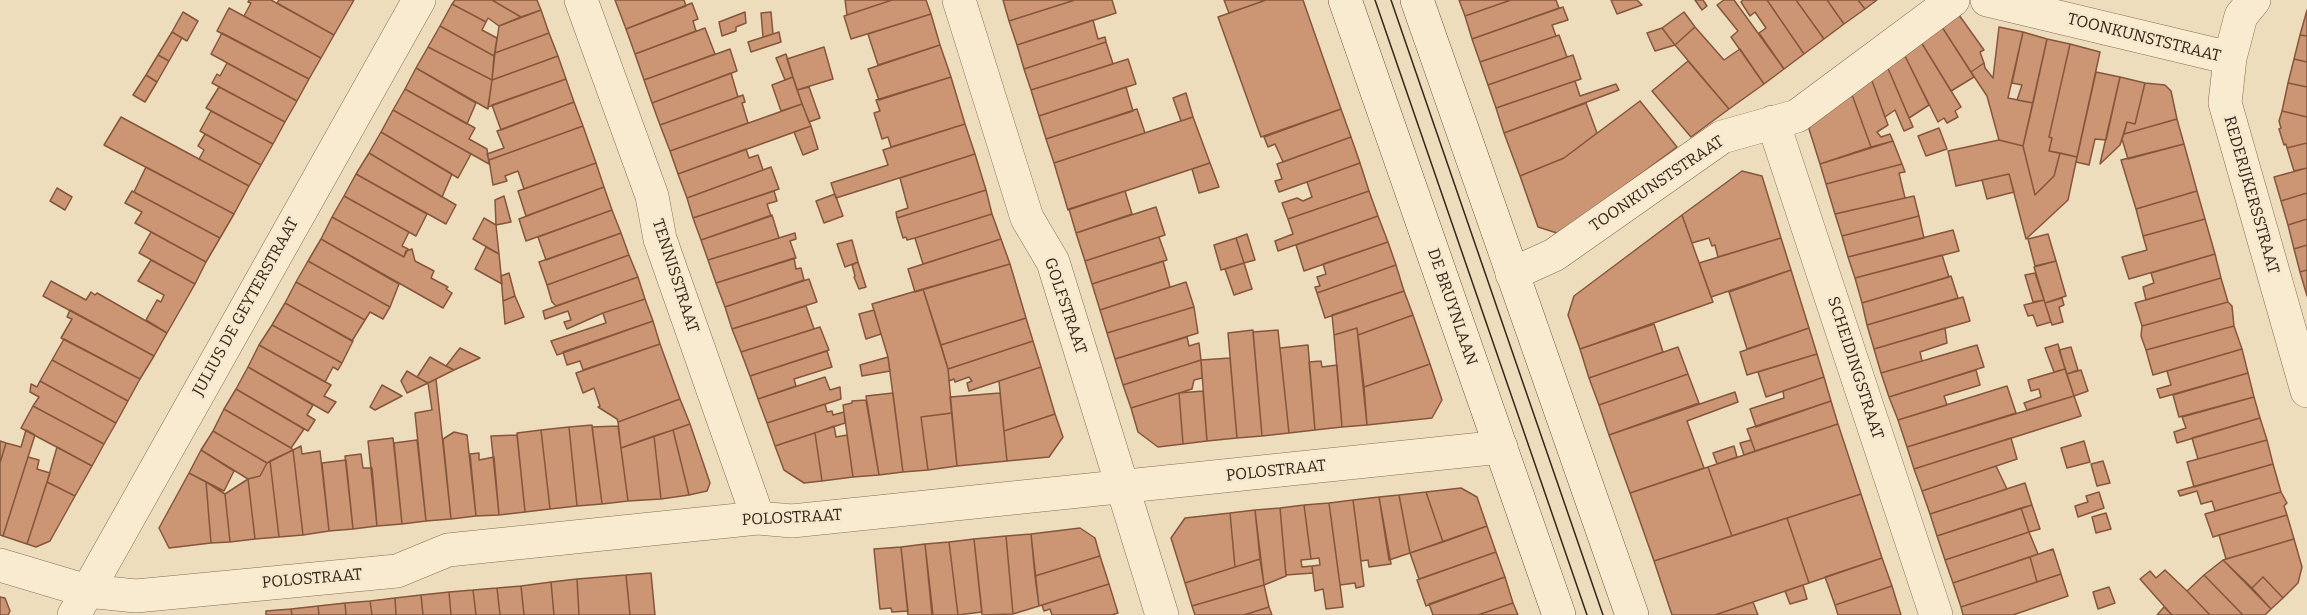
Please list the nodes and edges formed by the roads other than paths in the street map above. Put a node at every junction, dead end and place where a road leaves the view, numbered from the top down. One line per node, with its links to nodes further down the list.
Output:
1 (419, 0): 17 (street, JULIUS DE GEYTERSTRAAT)
2 (581, 0): 15 (street, TENNISSTRAAT)
3 (959, 0): 14 (street, GOLFSTRAAT)
4 (1344, 0): 13 (street, DE BRUYNLAAN)
5 (1417, 0): 11 (street)
6 (1953, 0): 10 (street, TOONKUNSTSTRAAT)
7 (1988, 0): 9 (street, TOONKUNSTSTRAAT)
8 (2254, 0): 9 (street, REDERIJKERSSTRAAT)
9 (2230, 58): 12 (street, REDERIJKERSSTRAAT)
10 (1773, 122): 11 (street, TOONKUNSTSTRAAT); 21 (street, SCHEIDINGSTRAAT)
11 (1512, 274): 20 (street)
12 (2307, 391)
13 (1501, 447): 14 (street, POLOSTRAAT); 19 (street, DE BRUYNLAAN)
14 (1122, 488): 15 (street, POLOSTRAAT); 18 (street, GOLFSTRAAT)
15 (758, 518): 17 (street, POLOSTRAAT)
16 (0, 565): 17 (street, POLOSTRAAT)
17 (80, 603)
18 (1162, 615)
19 (1559, 615)
20 (1632, 615)
21 (1936, 615)

